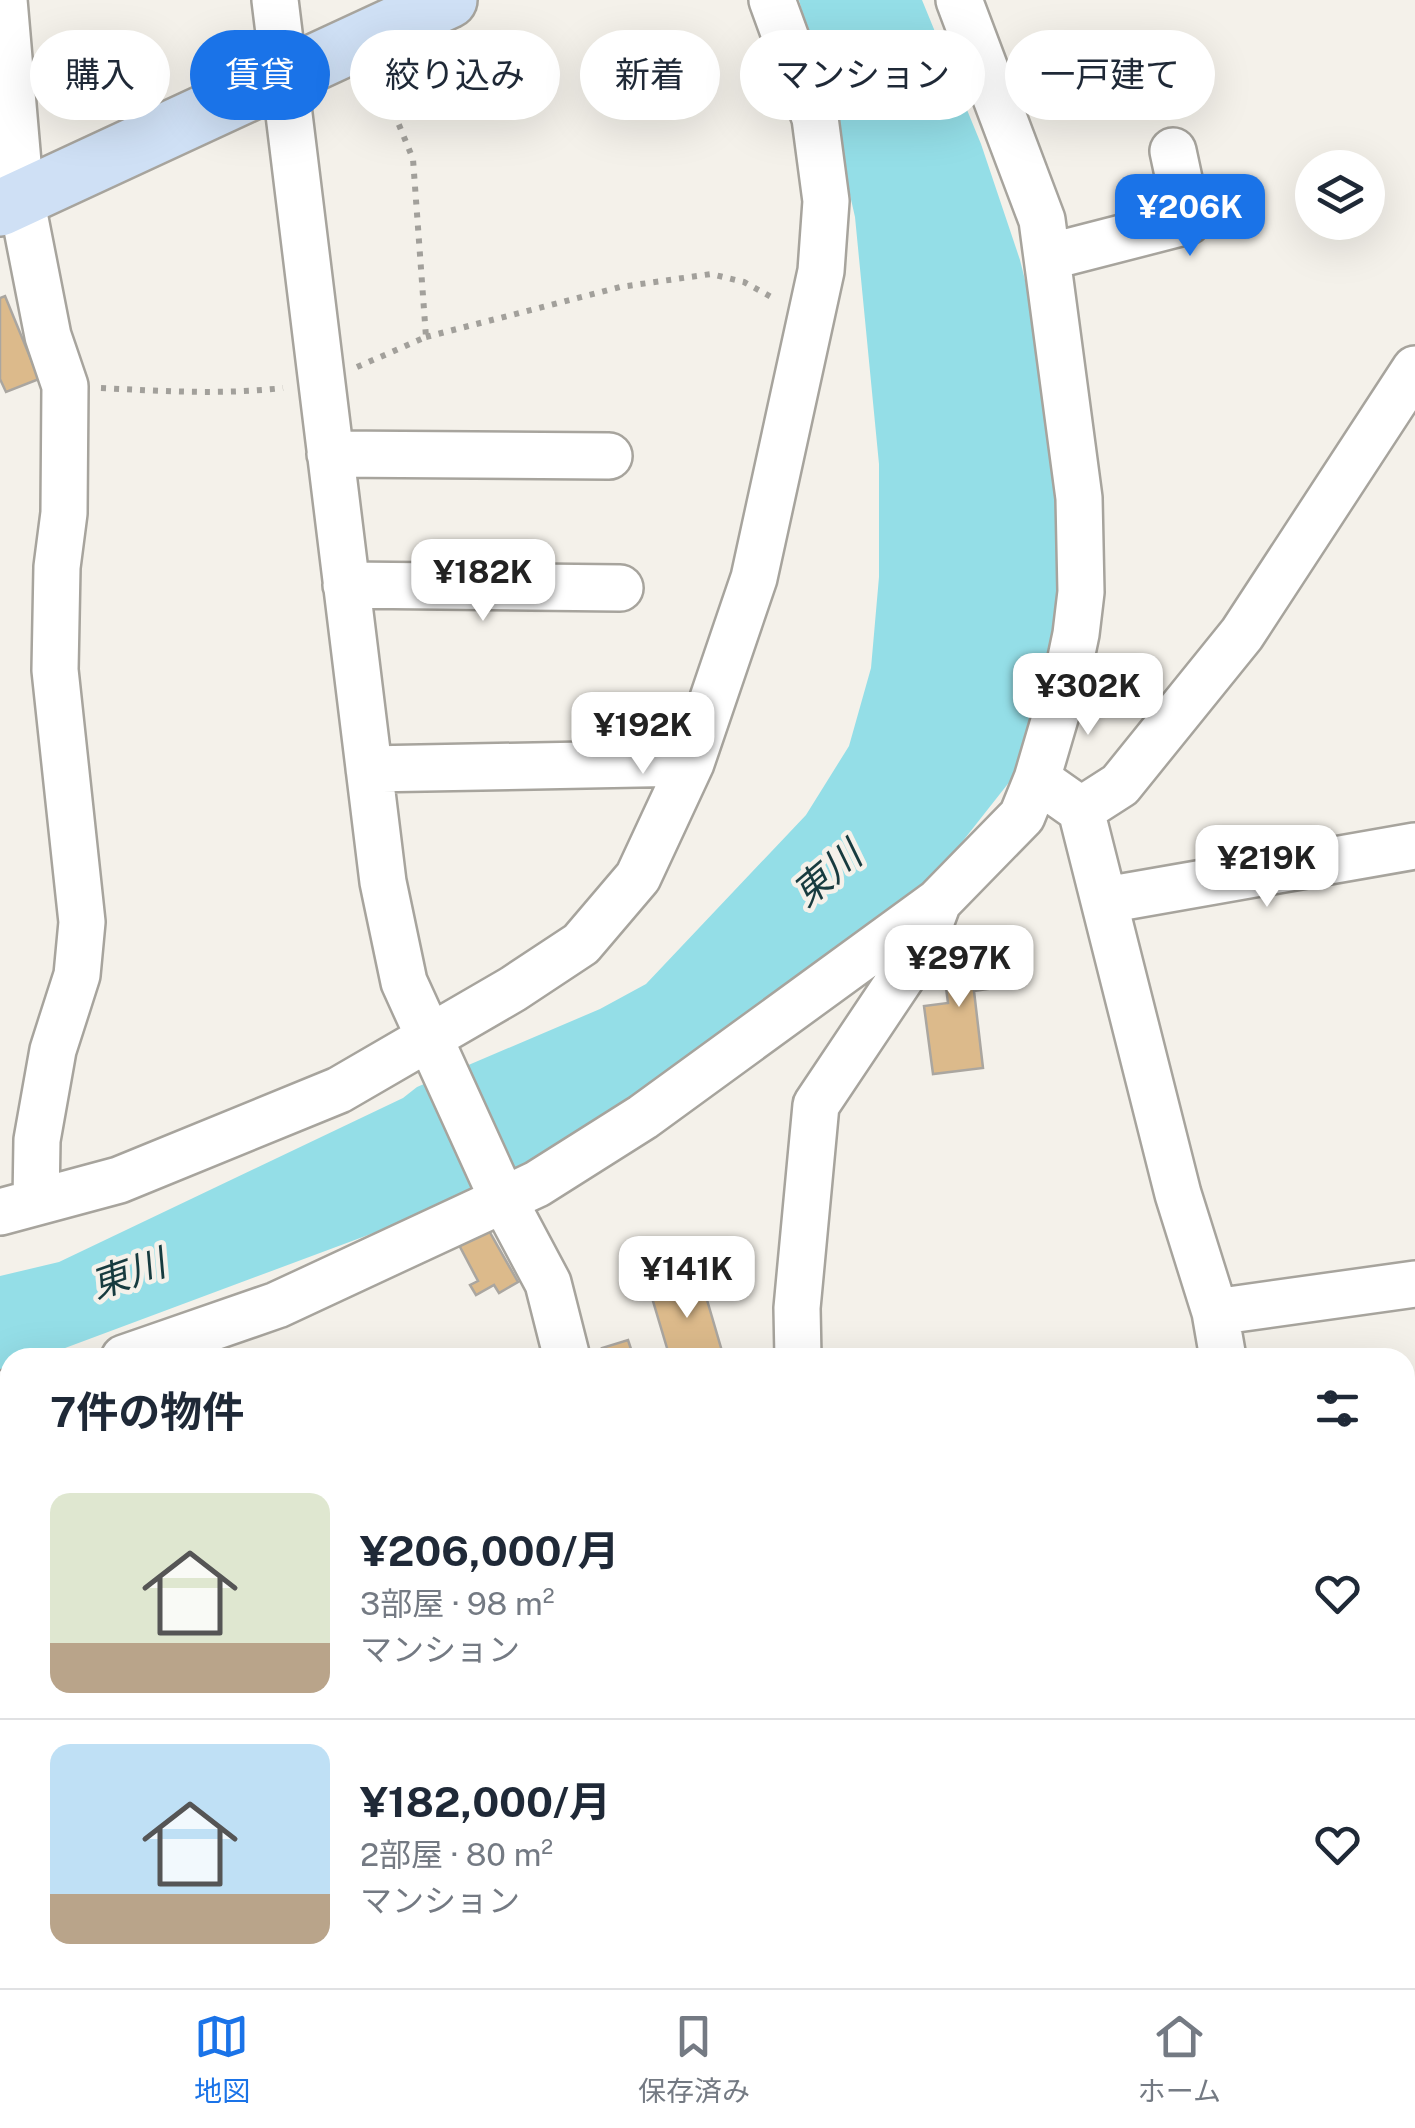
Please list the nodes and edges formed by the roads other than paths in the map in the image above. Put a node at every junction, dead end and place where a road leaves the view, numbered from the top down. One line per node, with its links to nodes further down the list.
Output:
1 (4, 0): 11 (street)
2 (275, 0): 6 (street)
3 (449, 0): 7 (main road)
4 (772, 0): 18 (street)
5 (959, 0): 12 (street)
6 (278, 30)
7 (330, 53)
8 (190, 118): 11 (main road)
9 (288, 120): 14 (street)
10 (1173, 151): 12 (street)
11 (11, 203): 27 (street)
12 (1048, 257): 20 (street)
13 (1415, 369): 21 (street)
14 (330, 454): 15 (street); 16 (street)
15 (609, 456)
16 (346, 585): 17 (street); 19 (street)
17 (620, 588)
18 (690, 762): 19 (street); 25 (street)
19 (368, 770): 25 (street)
20 (1037, 779): 21 (street); 24 (street)
21 (1081, 810): 23 (street)
22 (1415, 846): 23 (street)
23 (1106, 900): 29 (street)
24 (938, 902): 26 (street); 32 (street)
25 (428, 1037): 26 (street); 27 (street)
26 (501, 1195): 30 (street); 31 (street)
27 (18, 1207)
28 (1415, 1284): 29 (street)
29 (1215, 1312): 33 (street)
30 (153, 1348)
31 (564, 1348)
32 (798, 1348)
33 (1221, 1348)

